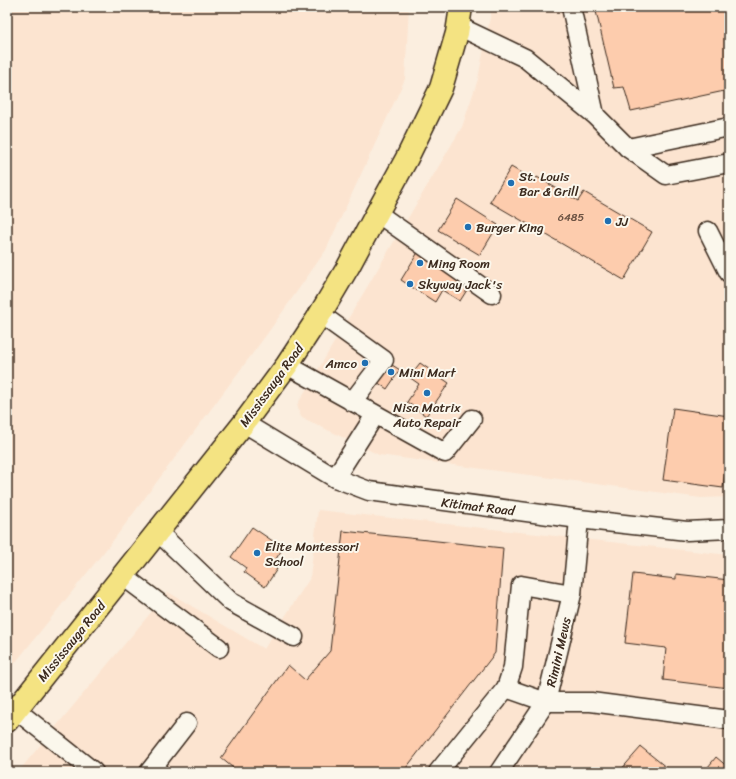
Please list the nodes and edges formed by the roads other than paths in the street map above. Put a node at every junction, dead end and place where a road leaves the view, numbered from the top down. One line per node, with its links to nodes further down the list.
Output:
1 (572, 7): 3 (street)
2 (460, 17): 3 (street); 7 (main road, Mississauga Road)
3 (595, 115): 5 (street)
4 (729, 128): 5 (street)
5 (628, 148): 6 (street)
6 (729, 163)
7 (377, 213): 10 (street); 11 (main road, Mississauga Road)
8 (708, 231): 9 (street)
9 (729, 273)
10 (492, 294)
11 (320, 314): 12 (main road, Mississauga Road); 13 (street)
12 (287, 365): 13 (street); 16 (main road, Mississauga Road)
13 (352, 402): 14 (street)
14 (375, 414): 15 (street); 17 (street)
15 (472, 419)
16 (244, 423): 17 (street, Kitimat Road); 20 (main road, Mississauga Road)
17 (335, 478): 18 (street, Kitimat Road)
18 (579, 519): 19 (street, Kitimat Road); 22 (street, Rimini Mews)
19 (729, 529)
20 (158, 532): 21 (main road, Mississauga Road); 23 (street)
21 (123, 576): 24 (street); 27 (main road, Mississauga Road)
22 (572, 594): 25 (street); 26 (street, Rimini Mews)
23 (294, 637)
24 (219, 648)
25 (506, 688): 26 (street); 32 (street)
26 (546, 702): 28 (street); 33 (street, Rimini Mews)
27 (12, 716): 30 (street)
28 (729, 720)
29 (187, 723): 31 (street)
30 (87, 770)
31 (148, 772)
32 (438, 772)
33 (499, 772)

